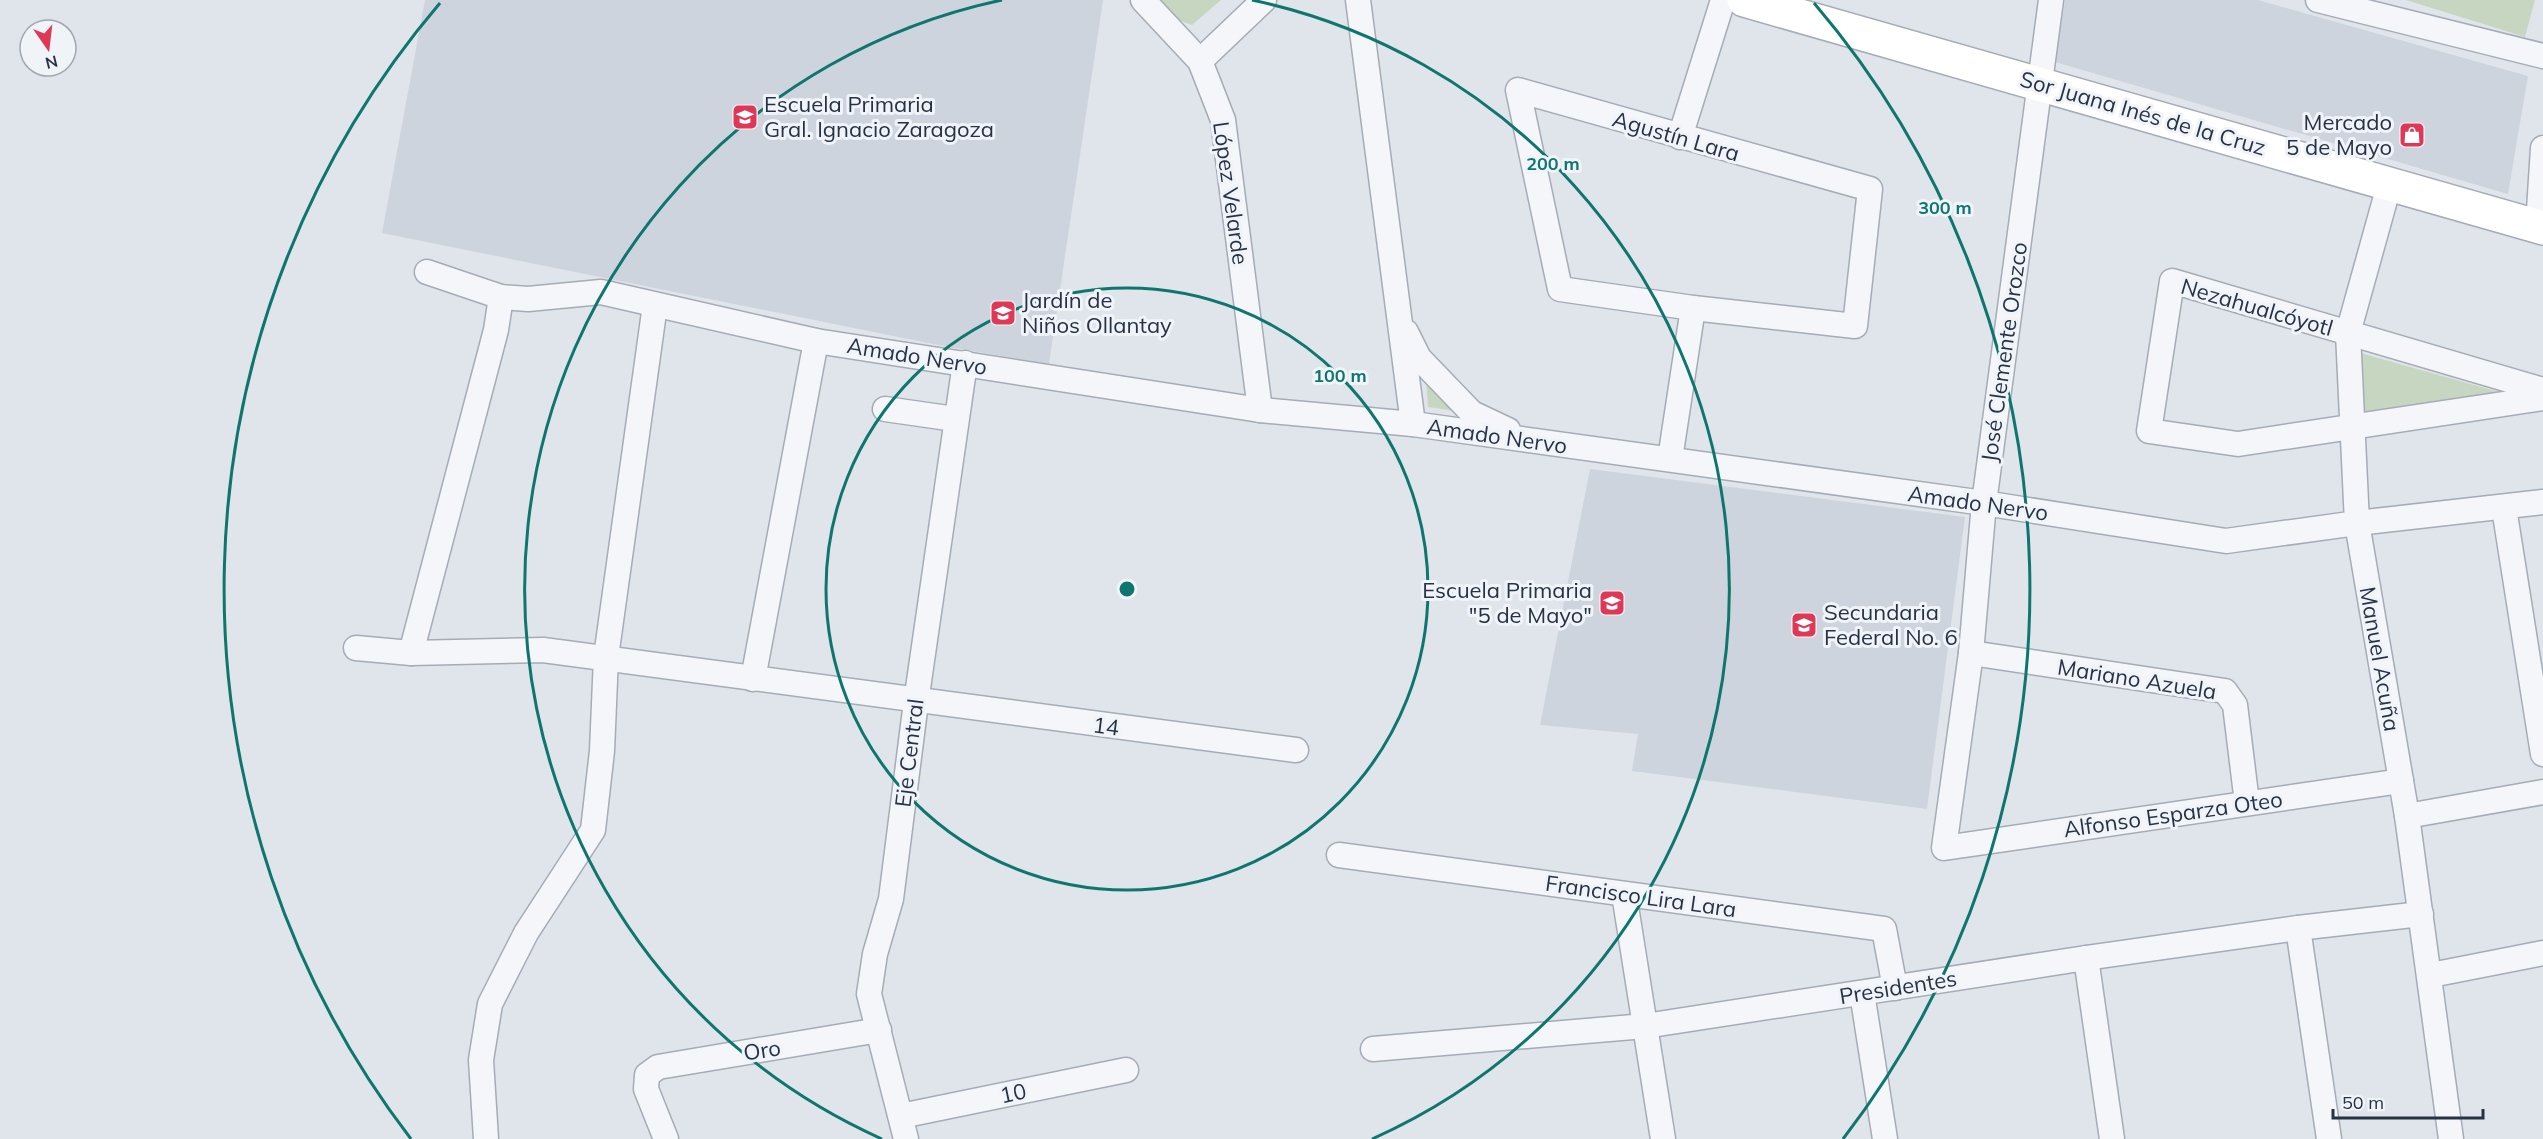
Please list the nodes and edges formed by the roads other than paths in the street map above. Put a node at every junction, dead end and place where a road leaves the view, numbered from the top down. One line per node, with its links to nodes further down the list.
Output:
1 (1143, 0): 9 (street, López Velarde)
2 (1264, 0): 9 (street)
3 (1358, 0): 19 (street, Amado Nervo)
4 (1723, 0): 11 (street)
5 (1744, 0): 10 (main road, Sor Juana Inés de la Cruz)
6 (2051, 0): 10 (street, José Clemente Orozco)
7 (2318, 0): 8 (street)
8 (2543, 56)
9 (1200, 61): 26 (street, López Velarde)
10 (2039, 84): 13 (main road, Sor Juana Inés de la Cruz); 33 (street, José Clemente Orozco)
11 (1680, 137): 18 (street, Agustín Lara); 18 (street, Agustín Lara)
12 (2543, 148): 14 (street)
13 (2390, 182): 14 (main road, Sor Juana Inés de la Cruz); 20 (street, Manuel Acuña)
14 (2540, 227)
15 (427, 272): 16 (street, Amado Nervo)
16 (501, 297): 17 (street, Amado Nervo); 37 (street)
17 (655, 305): 21 (street, Amado Nervo); 39 (street)
18 (1693, 308): 31 (street)
19 (1400, 320): 28 (street, Amado Nervo); 30 (street)
20 (2348, 333): 23 (street, Nezahualcóyotl); 29 (street, Manuel Acuña); 29 (street, Nezahualcóyotl)
21 (816, 341): 22 (street, Amado Nervo); 40 (street)
22 (965, 363): 26 (street, Amado Nervo); 27 (street, Eje Central)
23 (2543, 390)
24 (2543, 398): 29 (street)
25 (885, 409): 27 (street)
26 (1260, 410): 28 (street, Amado Nervo)
27 (955, 419): 41 (street, Eje Central)
28 (1413, 424): 30 (street, Amado Nervo)
29 (2351, 427): 35 (street, Manuel Acuña)
30 (1532, 441): 31 (street, Amado Nervo)
31 (1670, 459): 33 (street, Amado Nervo)
32 (2543, 502): 34 (street, Amado Nervo)
33 (1984, 503): 35 (street, Amado Nervo); 38 (street, José Clemente Orozco)
34 (2504, 508): 35 (street, Amado Nervo); 43 (street)
35 (2357, 523): 44 (street, Manuel Acuña)
36 (356, 648): 37 (street, 14)
37 (411, 653): 39 (street, 14)
38 (1971, 653): 46 (street, Mariano Azuela); 48 (street, José Clemente Orozco)
39 (606, 657): 40 (street, 14); 63 (street)
40 (753, 679): 41 (street, 14)
41 (916, 702): 42 (street, 14); 59 (street, Eje Central)
42 (1296, 750)
43 (2543, 754)
44 (2401, 781): 46 (street, Alfonso Esparza Oteo); 47 (street, Manuel Acuña)
45 (2543, 792): 47 (street)
46 (2247, 803): 48 (street, Alfonso Esparza Oteo)
47 (2407, 816): 51 (street, Manuel Acuña)
48 (1944, 848)
49 (1339, 855): 50 (street, Francisco Lira Lara)
50 (1624, 894): 56 (street, Francisco Lira Lara); 58 (street)
51 (2421, 914): 52 (street, Presidentes); 55 (street, Manuel Acuña)
52 (2298, 928): 54 (street, Presidentes); 68 (street)
53 (2543, 954): 55 (street)
54 (2086, 958): 56 (street, Presidentes); 67 (street)
55 (2431, 975): 69 (street, Manuel Acuña)
56 (1895, 988): 57 (street, Presidentes)
57 (1862, 993): 58 (street, Presidentes); 66 (street)
58 (1645, 1026): 60 (street, Presidentes); 65 (street)
59 (879, 1030): 62 (street, Eje Central); 64 (street, Oro)
60 (1373, 1049)
61 (1126, 1070): 62 (street, 10)
62 (904, 1127)
63 (486, 1139)
64 (666, 1139)
65 (1663, 1139)
66 (1886, 1139)
67 (2112, 1139)
68 (2329, 1139)
69 (2451, 1139)

